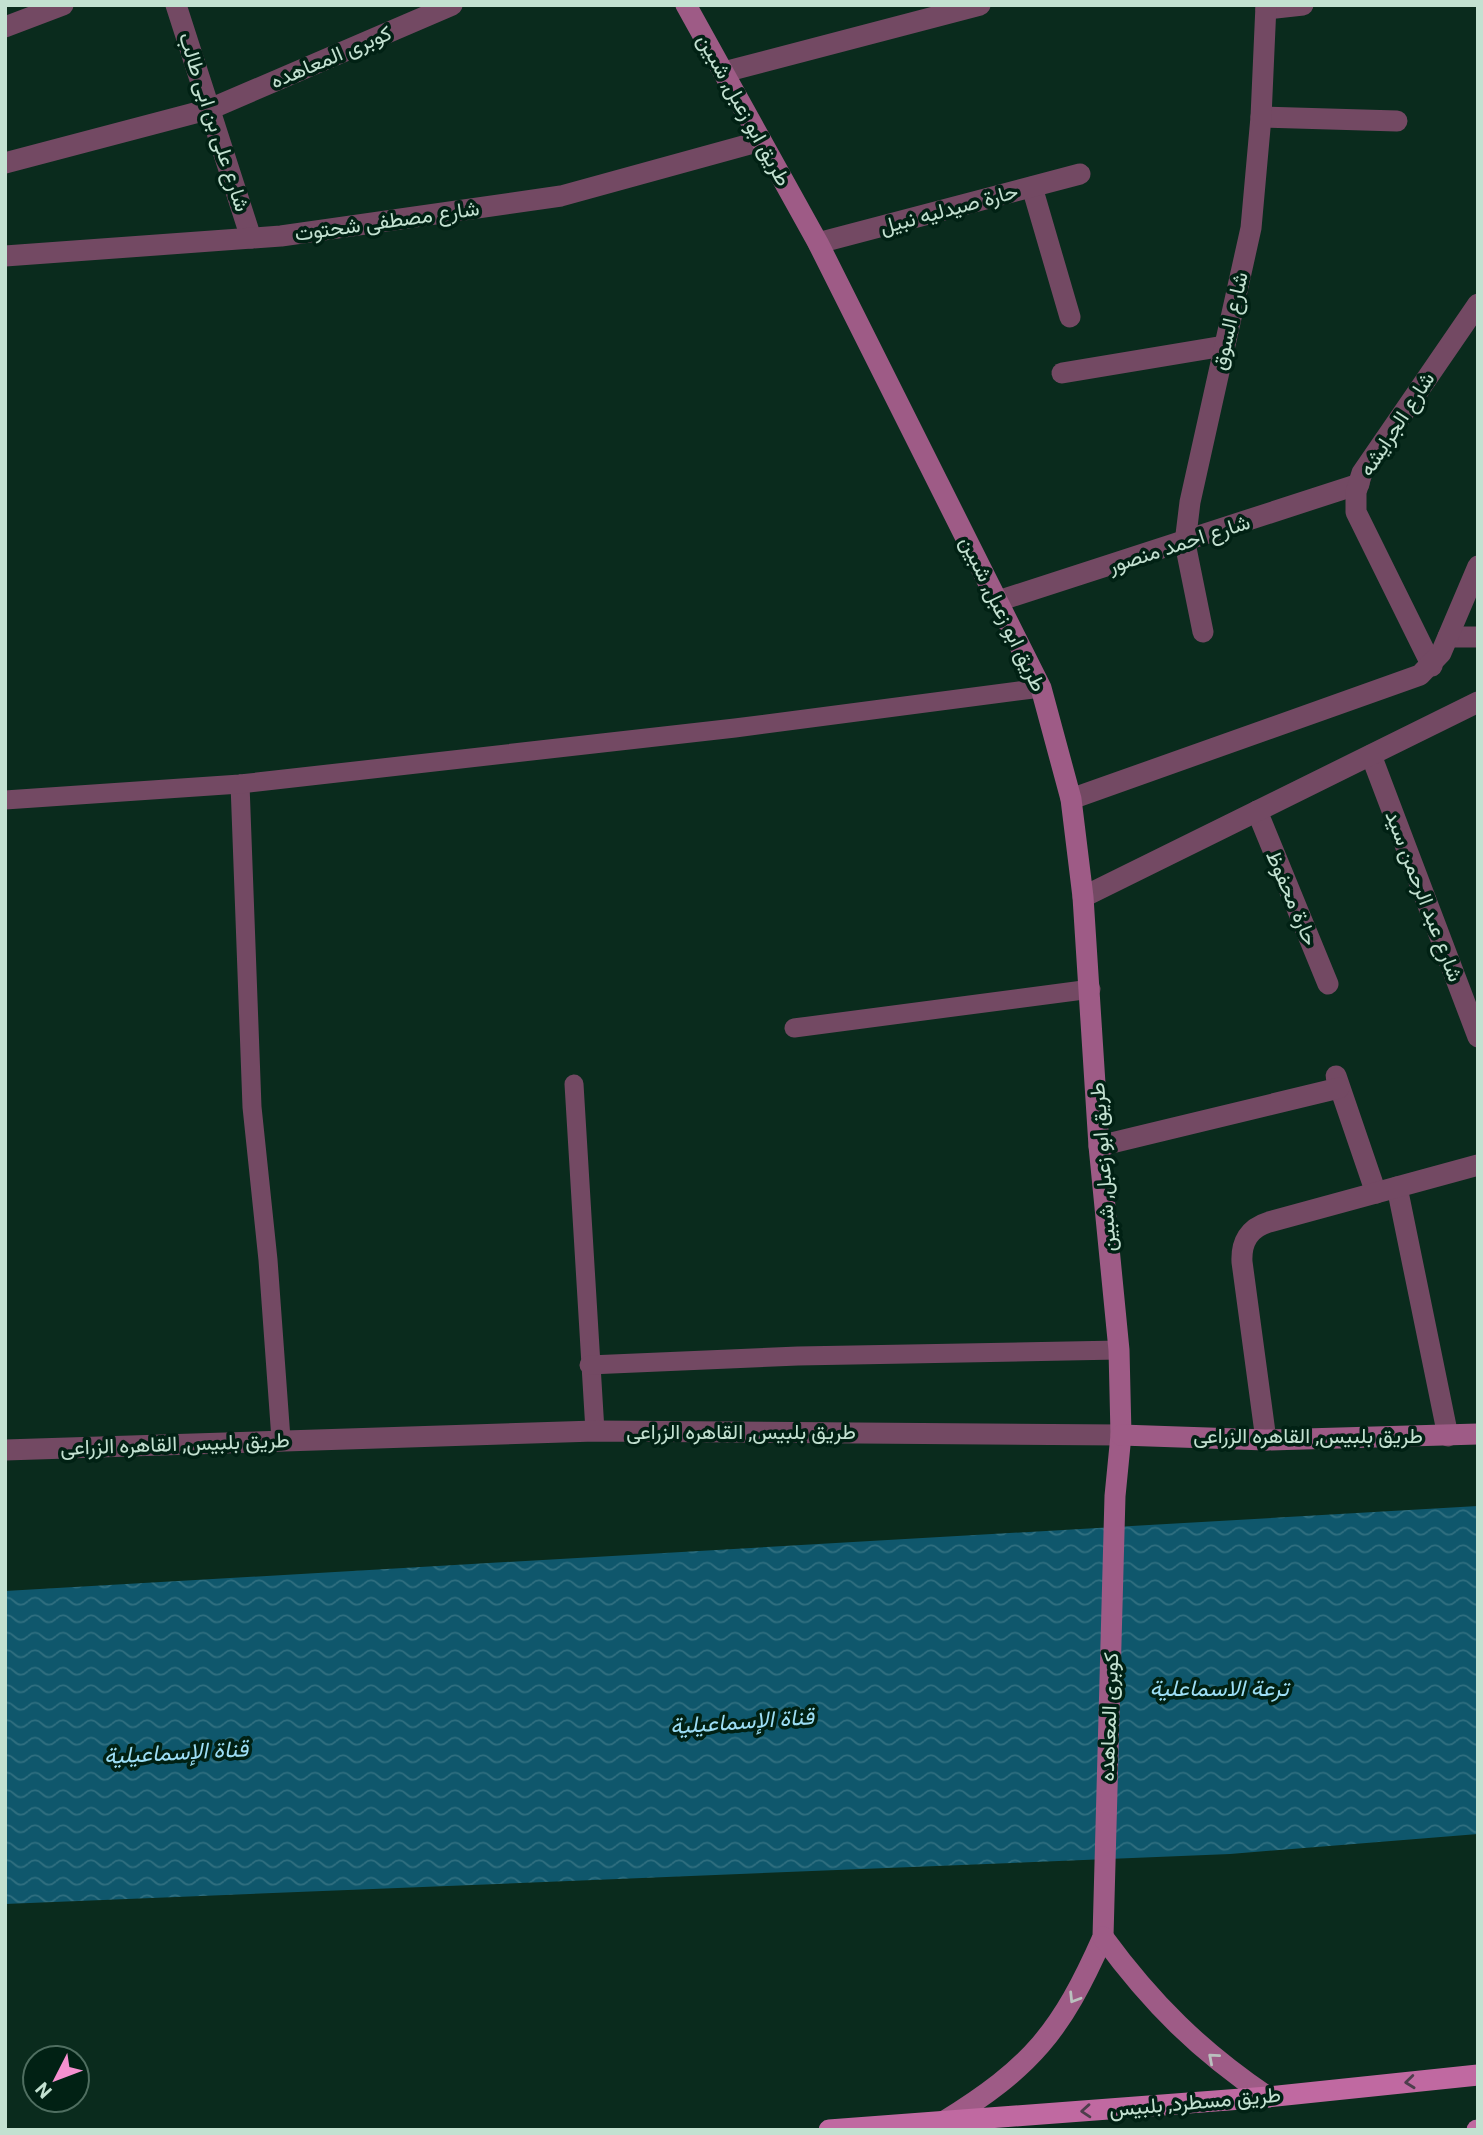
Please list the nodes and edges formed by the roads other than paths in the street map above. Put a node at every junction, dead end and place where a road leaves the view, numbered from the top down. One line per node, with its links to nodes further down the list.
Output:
1 (63, 5): 8 (street)
2 (176, 5): 10 (street, شارع على بن ابى طالب)
3 (452, 5): 10 (street, كوبرى المعاهده)
4 (686, 5): 9 (main road, طريق ابو زعبل, شبين)
5 (980, 5): 9 (street)
6 (1303, 5): 7 (street)
7 (1266, 7): 11 (street, شارع السوق)
8 (5, 27)
9 (724, 72): 13 (main road, طريق ابو زعبل, شبين)
10 (210, 109): 14 (street, كوبرى المعاهده); 17 (street, شارع على بن ابى طالب)
11 (1261, 117): 12 (street); 22 (street, شارع السوق)
12 (1397, 121)
13 (761, 141): 17 (street, شارع مصطفى شحتوت); 18 (main road, طريق ابو زعبل, شبين)
14 (5, 163)
15 (1080, 174): 16 (street, حارة صيدليه نبيل)
16 (1032, 187): 18 (street, حارة صيدليه نبيل); 21 (street)
17 (251, 238): 19 (street, شارع مصطفى شحتوت)
18 (818, 243): 27 (main road, طريق ابو زعبل, شبين)
19 (5, 256)
20 (1478, 304): 24 (street, شارع الجرايشه)
21 (1070, 317)
22 (1224, 346): 23 (street); 25 (street, شارع السوق)
23 (1062, 373)
24 (1359, 484): 25 (street, شارع احمد منصور); 31 (street, شارع الجرايشه)
25 (1185, 543): 27 (street, شارع احمد منصور); 28 (street, شارع السوق)
26 (1478, 566): 29 (street)
27 (998, 601): 32 (main road, طريق ابو زعبل, شبين)
28 (1203, 632)
29 (1448, 637): 30 (street); 31 (street)
30 (1478, 637)
31 (1432, 666): 36 (street)
32 (1041, 688): 35 (lane); 36 (main road, طريق ابو زعبل, شبين)
33 (1478, 702): 34 (street)
34 (1371, 755): 38 (street); 43 (street, شارع عبد الرحمن سيد)
35 (240, 784): 37 (lane); 55 (lane)
36 (1071, 799): 39 (main road, طريق ابو زعبل, شبين)
37 (5, 800)
38 (1256, 811): 39 (street); 40 (street, حارة محفوظ)
39 (1083, 897): 41 (main road, طريق ابو زعبل, شبين)
40 (1328, 984)
41 (1091, 989): 42 (lane); 45 (main road, طريق ابو زعبل, شبين)
42 (794, 1028)
43 (1478, 1037)
44 (575, 1084): 50 (lane)
45 (1099, 1146): 48 (street); 49 (main road, طريق ابو زعبل, شبين)
46 (1478, 1166): 47 (street)
47 (1397, 1187): 48 (street); 54 (street)
48 (1376, 1193): 56 (street)
49 (1119, 1350): 50 (lane); 53 (main road, طريق ابو زعبل, شبين)
50 (589, 1365): 51 (lane)
51 (594, 1432): 53 (street, طريق بلبيس, القاهره الزراعى); 55 (street, طريق بلبيس, القاهره الزراعى)
52 (1478, 1434): 54 (main road, طريق بلبيس, القاهره الزراعى)
53 (1121, 1435): 56 (main road, طريق بلبيس, القاهره الزراعى); 58 (main road, طريق ابو زعبل, شبين)
54 (1448, 1436): 56 (main road, طريق بلبيس, القاهره الزراعى)
55 (281, 1439): 57 (street, طريق بلبيس, القاهره الزراعى)
56 (1266, 1440)
57 (5, 1450)
58 (1115, 1496): 59 (main road, كوبرى المعاهده)
59 (1103, 1937): 61 (main road, one-way to 59); 62 (main road, كوبرى المعاهده, one-way to 62)
60 (1478, 2075): 61 (main road, طريق مسطرد, بلبيس, one-way to 61)
61 (1268, 2097): 62 (main road, طريق مسطرد, بلبيس, one-way to 62)
62 (943, 2122): 63 (main road, طريق مسطرد, بلبيس)
63 (829, 2130)

